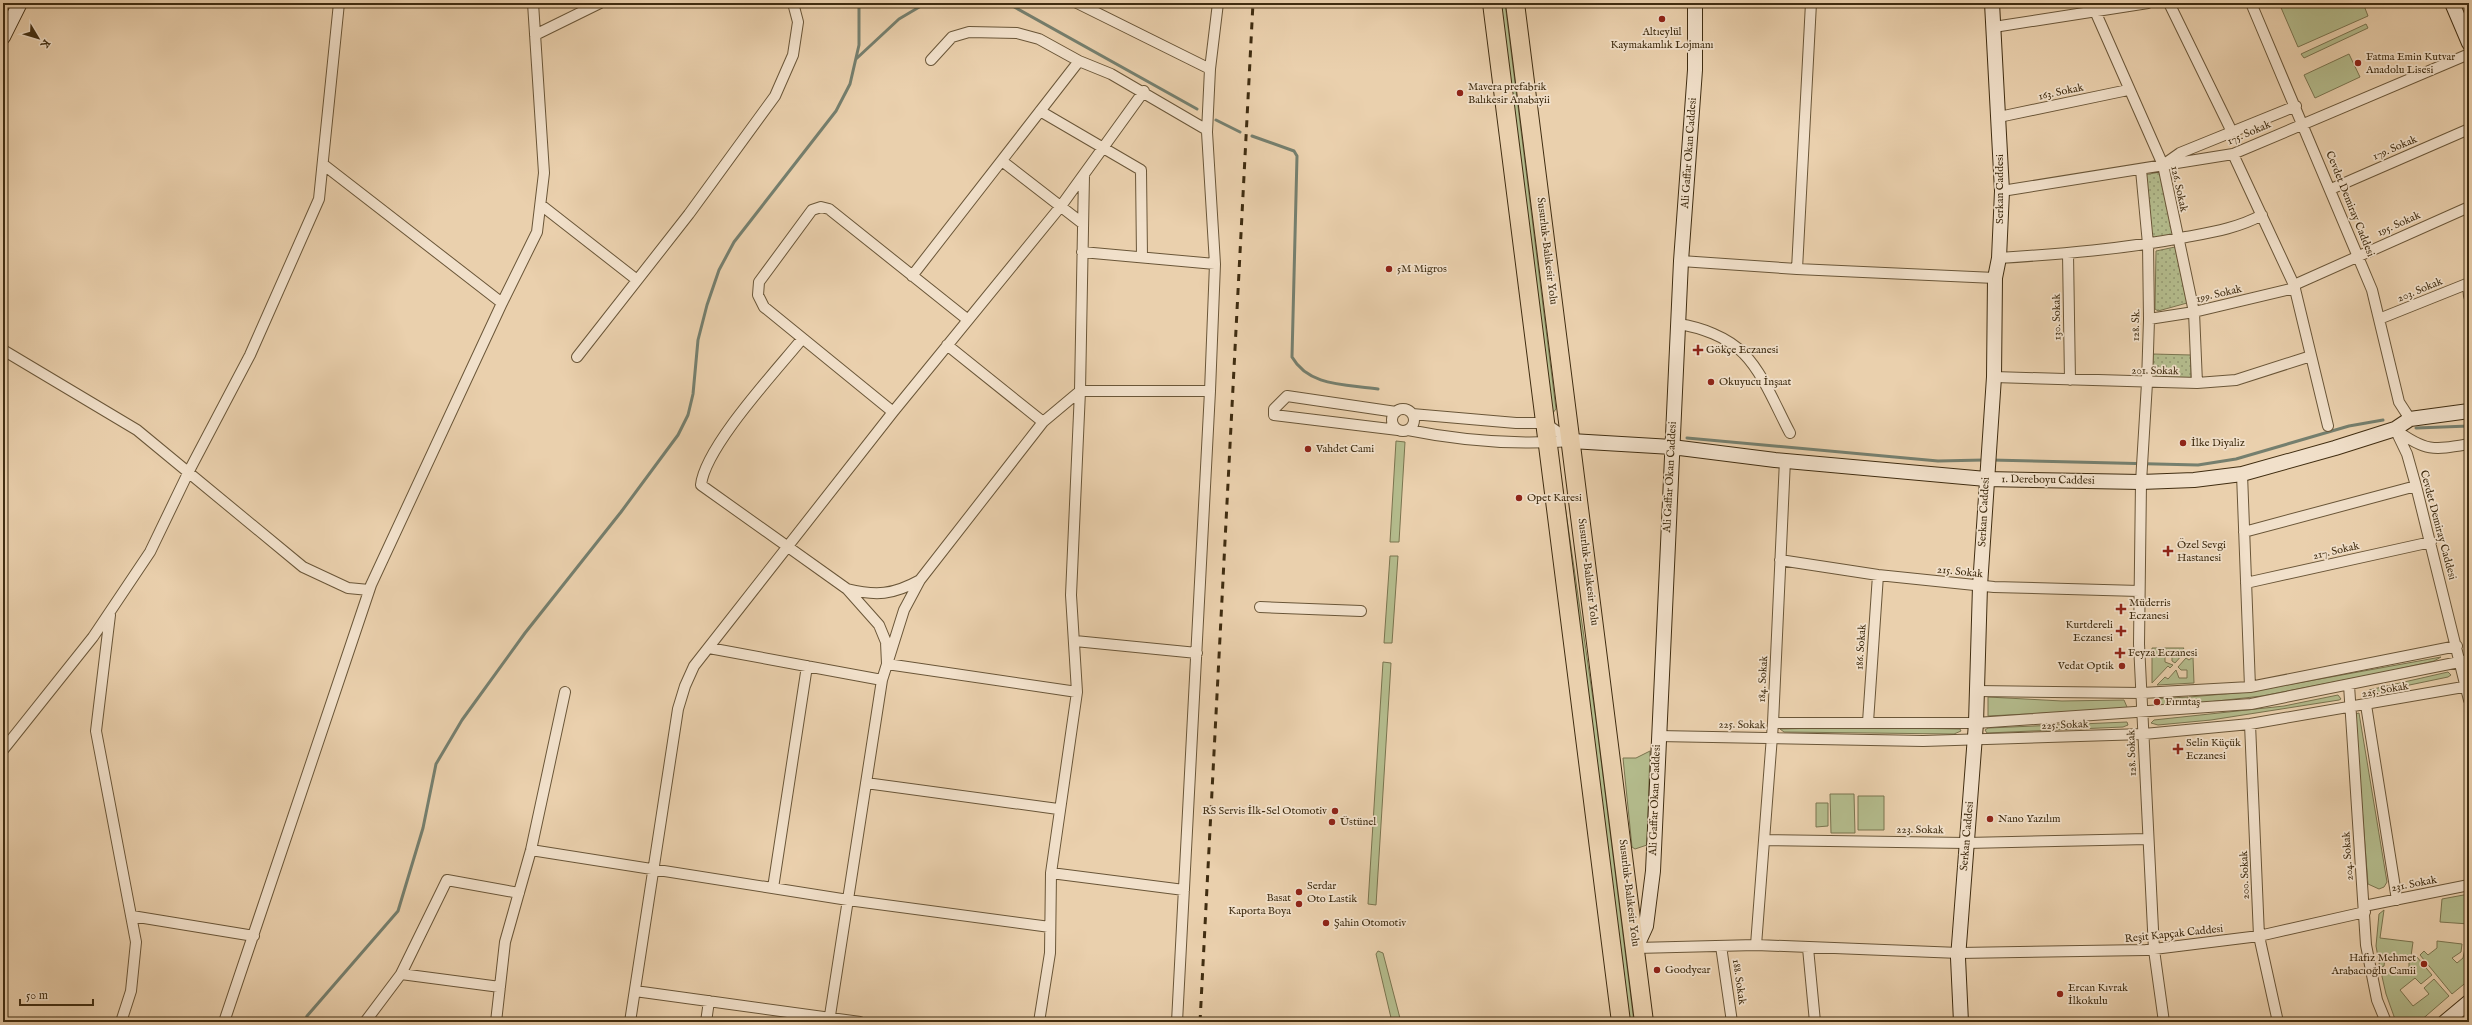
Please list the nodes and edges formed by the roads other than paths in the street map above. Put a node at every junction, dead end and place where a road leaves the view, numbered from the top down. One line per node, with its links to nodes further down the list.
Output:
1 (20, 3): 20 (main road)
2 (339, 3): 38 (street)
3 (533, 3): 19 (street)
4 (600, 3): 19 (street)
5 (793, 3): 61 (street)
6 (1077, 3): 25 (street)
7 (1218, 3): 25 (street)
8 (1492, 3): 88 (highway, Susurluk-Balıkesir Yolu)
9 (1515, 3): 93 (highway, Susurluk-Balıkesir Yolu)
10 (1695, 3): 56 (main road, Ali Gaffar Okan Caddesi)
11 (1811, 3): 58 (street)
12 (1992, 3): 18 (main road, Serkan Caddesi)
13 (2148, 3): 17 (street)
14 (2169, 3): 34 (street)
15 (2251, 3): 28 (street, Cevdet Demiray Caddesi)
16 (2452, 3): 21 (main road)
17 (2095, 11): 18 (street); 26 (street, 126. Sokak)
18 (1994, 27): 30 (main road, Serkan Caddesi)
19 (535, 35): 44 (street)
20 (3, 37)
21 (2469, 43)
22 (2469, 54): 31 (street, 175. Sokak)
23 (931, 60): 24 (street)
24 (1079, 61): 27 (street); 29 (street)
25 (1210, 69): 32 (street)
26 (2128, 90): 30 (street, 163. Sokak); 39 (street, 126. Sokak)
27 (1144, 91): 32 (street); 35 (street)
28 (2296, 106): 31 (street, Cevdet Demiray Caddesi); 34 (street)
29 (1040, 111): 35 (street); 37 (street)
30 (1999, 117): 43 (main road, Serkan Caddesi)
31 (2303, 123): 36 (street, 175. Sokak); 42 (street, Cevdet Demiray Caddesi)
32 (1207, 130): 57 (street)
33 (2469, 130): 42 (street, 179. Sokak)
34 (2232, 132): 39 (street)
35 (1103, 149): 41 (street); 54 (street)
36 (2233, 154): 39 (street, 175. Sokak); 47 (street)
37 (1002, 161): 45 (street); 59 (street)
38 (324, 165): 65 (street); 98 (street)
39 (2163, 165): 40 (street, 175. Sokak); 49 (street, 126. Sokak)
40 (2141, 170): 43 (street, 175. Sokak); 50 (street, 128. Sk.)
41 (1084, 175): 45 (street); 48 (street)
42 (2331, 189): 53 (street, Cevdet Demiray Caddesi)
43 (2002, 191): 55 (main road, Serkan Caddesi)
44 (541, 205): 61 (street); 65 (street)
45 (1061, 206): 48 (street); 69 (street)
46 (2469, 207): 53 (street, 195. Sokak)
47 (2262, 215): 49 (street); 63 (street)
48 (1082, 223): 51 (street)
49 (2177, 238): 50 (street); 66 (street, 126. Sokak)
50 (2148, 244): 52 (street); 67 (street, 128. Sk.)
51 (1082, 252): 54 (street); 80 (street)
52 (2068, 254): 55 (street); 77 (street, 130. Sokak)
53 (2358, 255): 63 (street, 195. Sokak); 68 (street, Cevdet Demiray Caddesi)
54 (1142, 258): 57 (street)
55 (1999, 258): 60 (main road, Serkan Caddesi)
56 (1681, 261): 58 (street); 70 (main road, Ali Gaffar Okan Caddesi)
57 (1215, 264): 81 (street)
58 (1797, 269): 60 (street)
59 (912, 276): 69 (street); 71 (street)
60 (1995, 278): 76 (main road, Serkan Caddesi)
61 (637, 280): 75 (street)
62 (2468, 284): 64 (street); 68 (street, 203. Sokak)
63 (2295, 287): 66 (street, 199. Sokak); 74 (street)
64 (2469, 296)
65 (502, 303): 112 (street)
66 (2194, 312): 67 (street, 199. Sokak); 79 (street, 126. Sokak)
67 (2148, 319): 78 (street, 128. Sk.)
68 (2379, 319): 86 (street, Cevdet Demiray Caddesi)
69 (968, 320): 72 (street)
70 (1678, 324): 92 (street); 96 (main road, Ali Gaffar Okan Caddesi)
71 (802, 339): 83 (street); 105 (street)
72 (947, 345): 83 (street); 87 (street)
73 (3, 350): 98 (street)
74 (2312, 356): 79 (street, 201. Sokak); 89 (street)
75 (577, 358)
76 (1994, 377): 77 (street, 201. Sokak); 100 (main road, Serkan Caddesi)
77 (2070, 380): 78 (street, 201. Sokak)
78 (2147, 383): 79 (street, 201. Sokak); 101 (street, 128. Sk.)
79 (2197, 383)
80 (1080, 391): 81 (street); 87 (street); 117 (street)
81 (1210, 391): 120 (street)
82 (2469, 411): 86 (main road, 1. Dereboyu Caddesi)
83 (893, 412): 105 (street)
84 (1396, 412): 85 (street); 91 (street); 91 (street)
85 (1412, 414): 88 (street); 91 (street)
86 (2410, 419): 90 (main road, 1. Dereboyu Caddesi)
87 (1043, 422): 108 (street)
88 (1545, 423): 93 (street); 94 (highway, Susurluk-Balıkesir Yolu)
89 (2328, 426)
90 (2394, 429): 95 (street); 99 (main road, 1. Dereboyu Caddesi); 102 (street, Cevdet Demiray Caddesi)
91 (1403, 430): 94 (street)
92 (1790, 433)
93 (1571, 441): 94 (street); 96 (main road, 1. Dereboyu Caddesi); 166 (highway, Susurluk-Balıkesir Yolu)
94 (1547, 443): 185 (highway, Susurluk-Balıkesir Yolu)
95 (2469, 444)
96 (1672, 447): 97 (main road, 1. Dereboyu Caddesi); 141 (main road, Ali Gaffar Okan Caddesi)
97 (1785, 460): 100 (main road, 1. Dereboyu Caddesi); 106 (street, 184. Sokak)
98 (189, 471): 112 (street); 116 (street)
99 (2242, 474): 101 (main road, 1. Dereboyu Caddesi); 103 (street)
100 (1986, 479): 101 (main road, 1. Dereboyu Caddesi); 110 (main road, Serkan Caddesi)
101 (2141, 482): 113 (street, 128. Sokak)
102 (2416, 486): 103 (street); 104 (street, Cevdet Demiray Caddesi)
103 (2244, 532): 109 (street)
104 (2431, 542): 109 (street, 217. Sokak); 118 (street, Cevdet Demiray Caddesi)
105 (788, 548): 111 (street); 119 (street)
106 (1780, 560): 107 (street, 215. Sokak); 138 (street, 184. Sokak)
107 (1878, 575): 110 (street, 215. Sokak); 136 (street, 186. Sokak)
108 (920, 580): 111 (street); 122 (street)
109 (2246, 584): 127 (street)
110 (1980, 586): 113 (street, 215. Sokak); 130 (main road, Serkan Caddesi)
111 (847, 589): 122 (street)
112 (369, 590): 162 (street)
113 (2139, 591): 131 (street, 128. Sokak)
114 (1260, 607): 115 (street)
115 (1361, 611)
116 (110, 613): 144 (street); 160 (street)
117 (1075, 641): 120 (street); 129 (street)
118 (2457, 646): 121 (street, Cevdet Demiray Caddesi); 127 (street)
119 (709, 648): 123 (street); 151 (street)
120 (1196, 653): 155 (street)
121 (2464, 660): 125 (street, 225. Sokak); 126 (street, Cevdet Demiray Caddesi)
122 (887, 664): 124 (street); 129 (street)
123 (807, 666): 124 (street); 154 (street)
124 (882, 680): 145 (street)
125 (2349, 685): 134 (street, 204. Sokak); 135 (street, 225. Sokak)
126 (2467, 686): 132 (street, Cevdet Demiray Caddesi); 133 (street, 225. Sokak)
127 (2250, 687): 131 (street)
128 (565, 692): 150 (street)
129 (1077, 692): 146 (street)
130 (1977, 692): 131 (street); 137 (main road, Serkan Caddesi)
131 (2142, 693): 135 (street, 128. Sokak)
132 (2469, 700)
133 (2366, 706): 134 (street, 225. Sokak); 158 (street)
134 (2349, 708): 139 (street, 225. Sokak); 159 (street, 204. Sokak)
135 (2143, 713): 137 (street, 225. Sokak); 140 (street, 128. Sokak)
136 (1868, 722): 137 (street, 225. Sokak); 138 (street, 225. Sokak)
137 (1976, 722): 143 (main road, Serkan Caddesi)
138 (1773, 723): 142 (street, 184. Sokak)
139 (2250, 724): 140 (street, 225. Sokak); 163 (street, 200. Sokak)
140 (2144, 734): 143 (street, 225. Sokak); 147 (street, 128. Sokak)
141 (1658, 736): 142 (street, 225. Sokak); 166 (main road, Ali Gaffar Okan Caddesi)
142 (1772, 738): 143 (street, 225. Sokak); 148 (street, 184. Sokak)
143 (1975, 740): 149 (main road, Serkan Caddesi)
144 (3, 750)
145 (866, 783): 146 (street); 157 (street)
146 (1058, 809): 152 (street)
147 (2148, 839): 149 (street, 223. Sokak); 168 (street, 128. Sokak)
148 (1764, 840): 149 (street, 223. Sokak); 164 (street, 184. Sokak)
149 (1966, 843): 169 (main road, Serkan Caddesi)
150 (531, 850): 151 (street); 156 (street)
151 (653, 869): 154 (street); 172 (street)
152 (1051, 873): 155 (street); 161 (street)
153 (2469, 885): 158 (street, 231. Sokak)
154 (773, 888): 157 (street)
155 (1184, 890): 184 (street)
156 (519, 893): 170 (street); 171 (street)
157 (848, 900): 161 (street); 175 (street)
158 (2397, 900): 159 (street, 231. Sokak)
159 (2364, 909): 163 (street, Reşit Kapçak Caddesi); 192 (street, 204. Sokak)
160 (132, 916): 162 (street); 176 (street)
161 (1050, 927): 183 (street)
162 (254, 936): 177 (street)
163 (2259, 936): 168 (street, Reşit Kapçak Caddesi); 191 (street, 200. Sokak)
164 (1756, 945): 165 (street, Reşit Kapçak Caddesi); 167 (street, Reşit Kapçak Caddesi)
165 (1721, 946): 166 (street, Reşit Kapçak Caddesi); 187 (street, 188. Sokak)
166 (1636, 948): 186 (highway, Susurluk-Balıkesir Yolu)
167 (1808, 948): 169 (street, Reşit Kapçak Caddesi); 188 (street)
168 (2154, 950): 169 (street, Reşit Kapçak Caddesi); 190 (street, 128. Sokak)
169 (1959, 954): 189 (main road, Serkan Caddesi)
170 (401, 974): 171 (street); 178 (street)
171 (500, 986): 179 (street)
172 (635, 991): 173 (street); 180 (street)
173 (709, 1001): 175 (street); 181 (street)
174 (2469, 1002): 193 (main road)
175 (829, 1019): 182 (street)
176 (121, 1022)
177 (224, 1022)
178 (365, 1022)
179 (496, 1022)
180 (630, 1022)
181 (706, 1022)
182 (860, 1022)
183 (1040, 1022)
184 (1177, 1022)
185 (1621, 1022)
186 (1644, 1022)
187 (1732, 1022)
188 (1815, 1022)
189 (1961, 1022)
190 (2164, 1022)
191 (2278, 1022)
192 (2386, 1022)
193 (2445, 1022)

